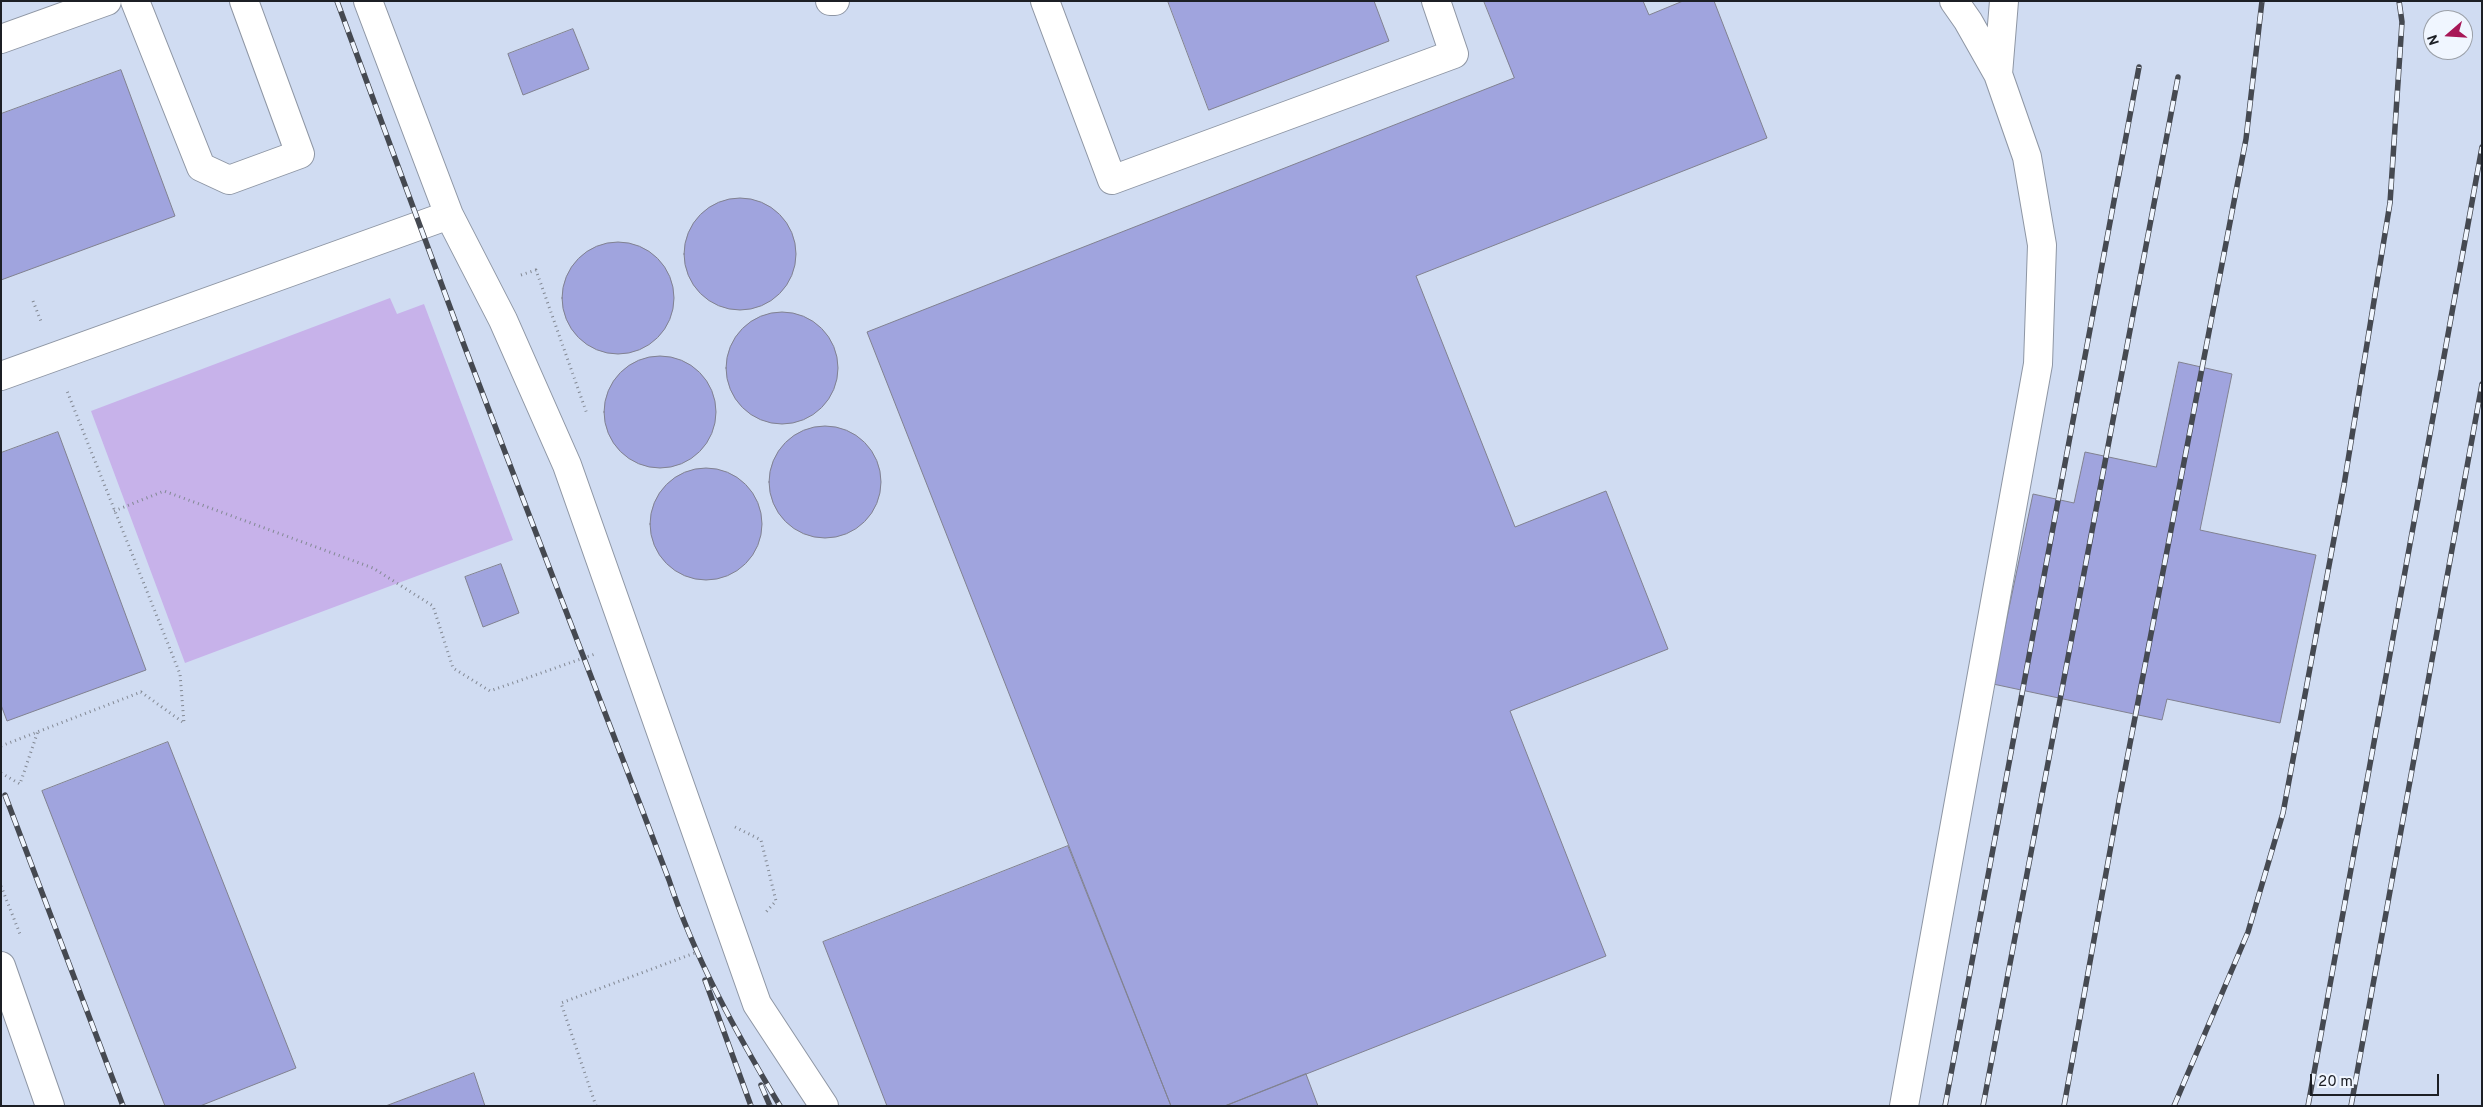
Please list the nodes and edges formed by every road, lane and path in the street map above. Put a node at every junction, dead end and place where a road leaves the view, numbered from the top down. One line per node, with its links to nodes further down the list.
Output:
1 (107, 1): 11 (lane)
2 (134, 1): 3 (lane)
3 (244, 1)
4 (368, 1): 13 (lane)
5 (830, 1): 6 (lane)
6 (835, 1)
7 (1045, 1): 8 (lane)
8 (1436, 1)
9 (1954, 1): 12 (lane)
10 (2004, 1): 12 (lane)
11 (1, 38)
12 (1998, 74): 25 (lane)
13 (449, 215): 15 (lane); 18 (lane)
14 (33, 301): 15 (path)
15 (54, 357): 16 (lane); 17 (path)
16 (1, 376)
17 (114, 511): 18 (path); 19 (path)
18 (630, 642): 24 (lane)
19 (38, 731): 20 (path); 21 (path)
20 (1, 746)
21 (1, 773)
22 (1, 966): 23 (lane)
23 (50, 1106)
24 (824, 1106)
25 (1904, 1106)

